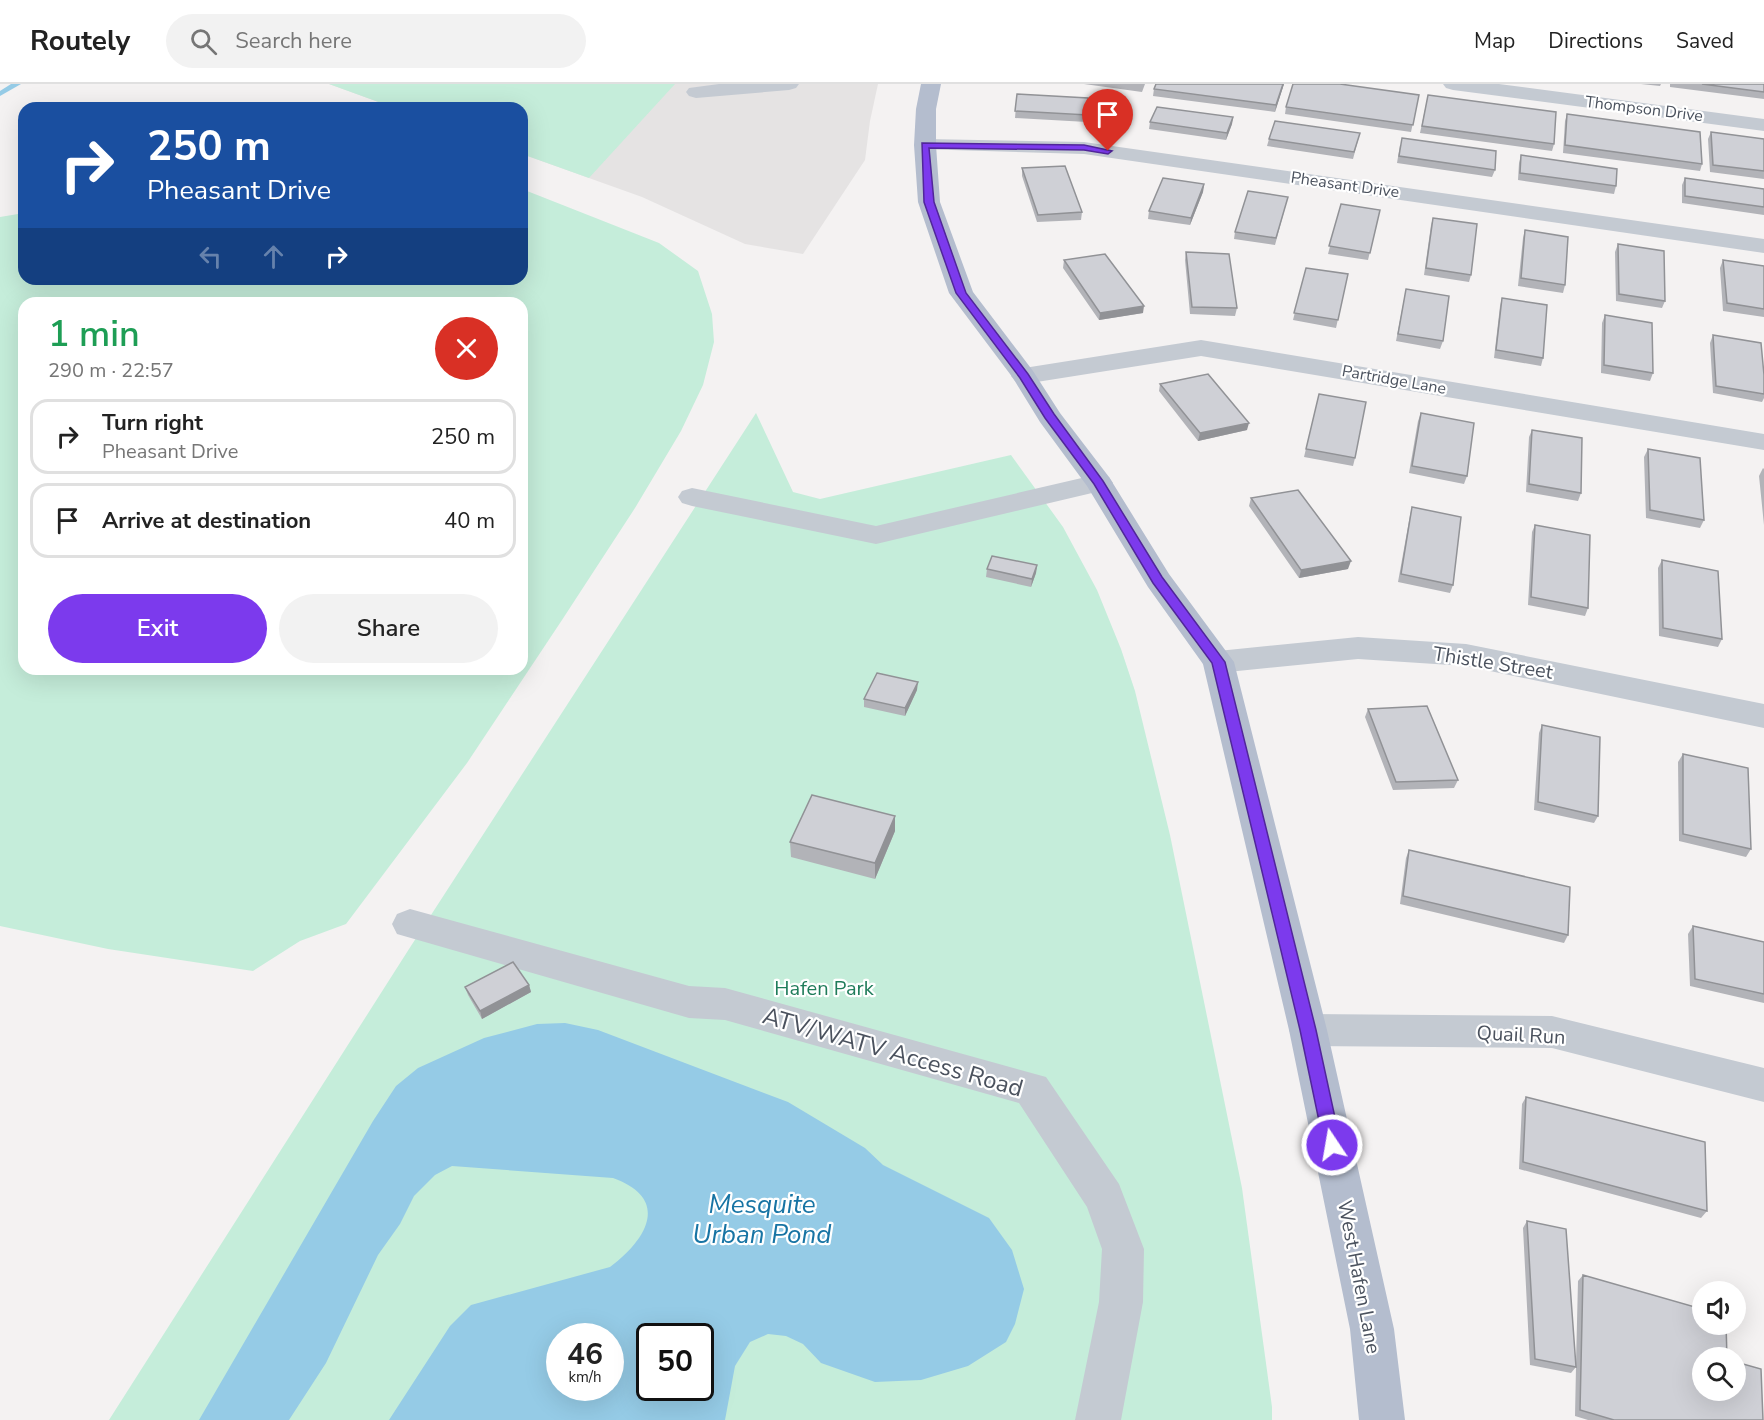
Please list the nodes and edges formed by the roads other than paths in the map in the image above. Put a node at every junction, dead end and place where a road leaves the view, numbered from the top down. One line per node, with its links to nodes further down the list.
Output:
1 (789, 84): 4 (street)
2 (931, 84): 6 (main road, West Hafen Lane)
3 (1453, 84): 5 (street, Thompson Drive)
4 (696, 92)
5 (1764, 124)
6 (925, 145): 7 (street, Pheasant Drive); 8 (main road, West Hafen Lane)
7 (1764, 246)
8 (1024, 376): 9 (street, Partridge Lane); 10 (main road, West Hafen Lane)
9 (1764, 442)
10 (1099, 483): 11 (street); 12 (main road, West Hafen Lane)
11 (692, 497)
12 (1218, 662): 13 (street, Thistle Street); 15 (main road, West Hafen Lane)
13 (1764, 716)
14 (410, 924): 17 (street, ATV/WATV Access Road)
15 (1308, 1030): 16 (street, Quail Run); 18 (main road, West Hafen Lane)
16 (1764, 1085)
17 (1098, 1420)
18 (1382, 1420)

